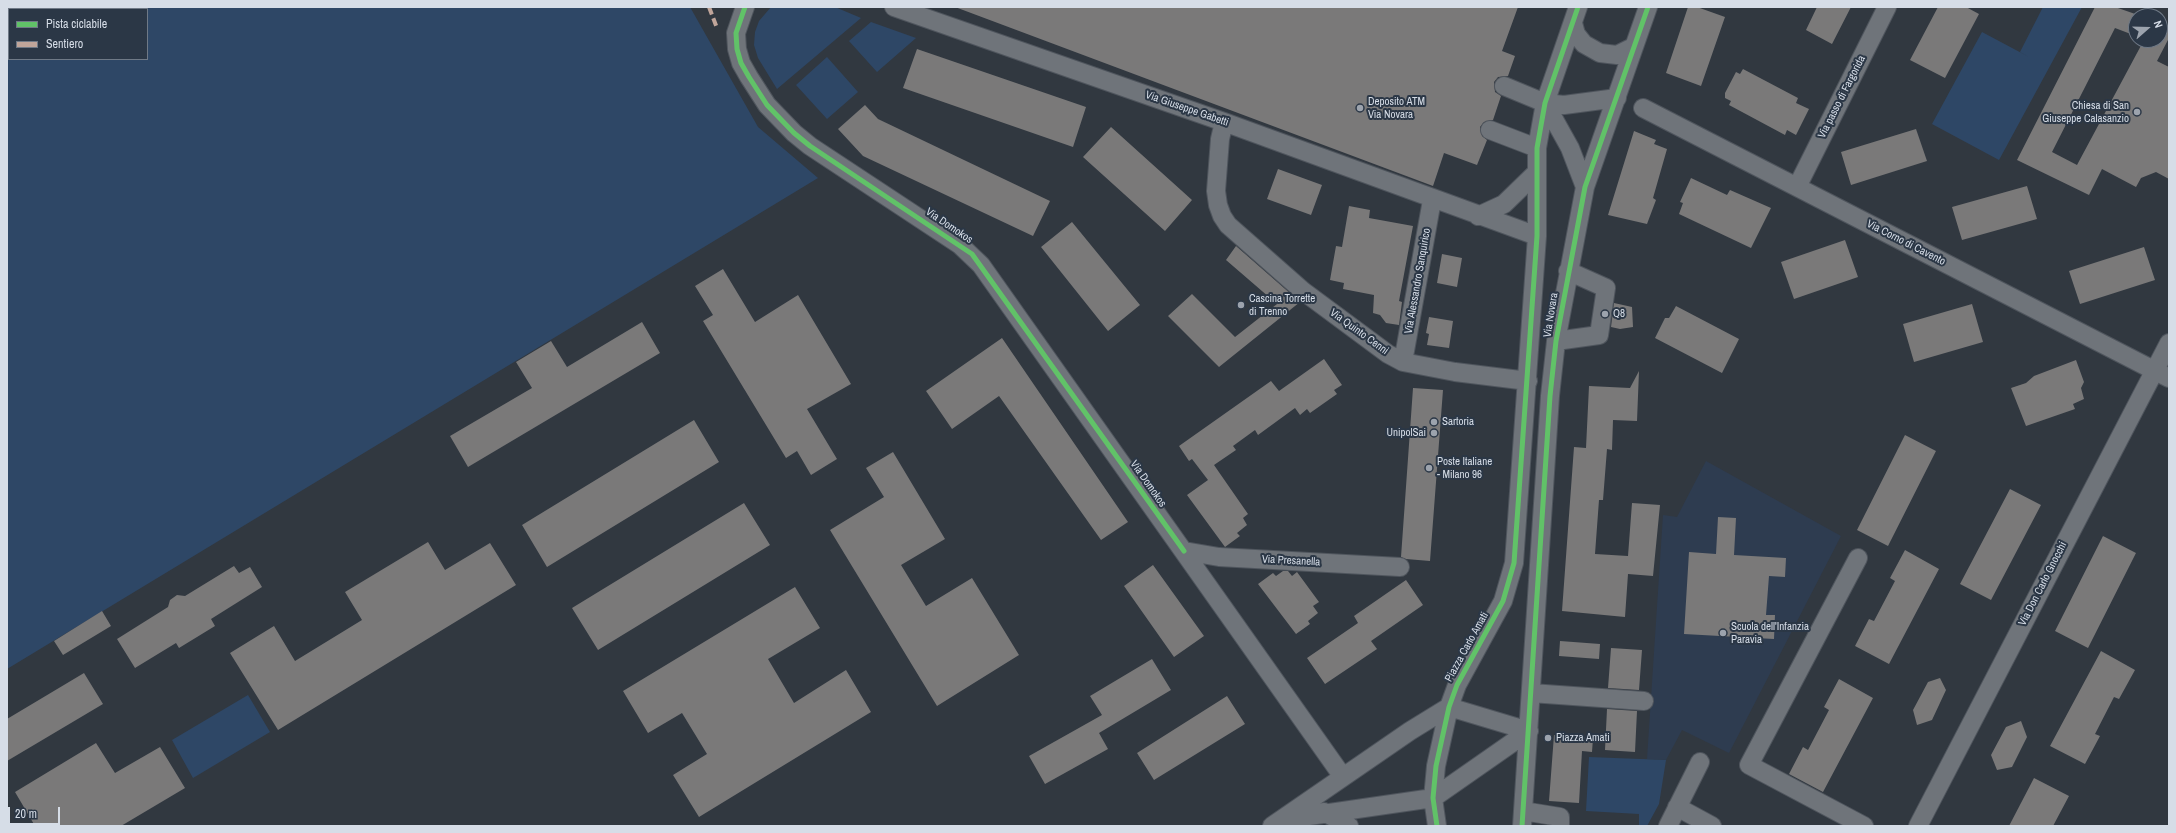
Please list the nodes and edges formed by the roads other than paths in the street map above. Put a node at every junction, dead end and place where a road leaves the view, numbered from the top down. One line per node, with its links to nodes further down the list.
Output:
1 (745, 7): 27 (street, Via Domokos)
2 (894, 7): 11 (street, Via Giuseppe Gabetti)
3 (1648, 7): 6 (street, Via Novara)
4 (1888, 7): 16 (street, Via passo di Fargorida)
5 (1576, 15): 6 (street); 9 (street, Via Novara)
6 (1634, 47): 8 (street, Via Novara)
7 (1504, 86): 9 (street)
8 (1617, 98): 9 (street); 15 (street, Via Novara)
9 (1545, 103): 13 (street, Via Novara); 15 (street)
10 (1643, 108): 16 (street, Via Corno di Cavento)
11 (1224, 122): 17 (street, Via Giuseppe Gabetti); 23 (street, Via Quinto Cenni)
12 (1490, 130): 13 (street)
13 (1537, 148): 14 (street, Via Novara)
14 (1537, 172): 18 (street); 19 (street, Via Novara)
15 (1585, 187): 20 (street, Via Novara)
16 (1797, 187): 24 (street, Via Corno di Cavento)
17 (1432, 200): 18 (street, Via Giuseppe Gabetti); 23 (street, Via Alessandro Sanquirico)
18 (1478, 216): 19 (street, Via Giuseppe Gabetti)
19 (1537, 236): 25 (street, Via Novara)
20 (1568, 271): 21 (street, Via Novara); 21 (street)
21 (1556, 342): 30 (street, Via Novara)
22 (2169, 343): 24 (street, Via Don Carlo Gnocchi)
23 (1403, 362): 25 (street, Via Quinto Cenni)
24 (2161, 374): 47 (street, Via Don Carlo Gnocchi)
25 (1528, 381): 26 (street, Via Novara)
26 (1516, 549): 32 (street, Piazza Carlo Amati)
27 (1184, 551): 29 (street, Via Presanella); 35 (street, Via Domokos)
28 (1858, 558): 46 (street)
29 (1400, 567)
30 (1531, 694): 31 (street); 33 (street)
31 (1644, 701)
32 (1449, 707): 33 (street); 35 (street); 36 (street, Piazza Carlo Amati)
33 (1529, 731): 36 (street); 39 (street)
34 (1700, 762): 37 (street)
35 (1343, 777): 40 (street)
36 (1434, 798): 38 (street); 42 (street, Piazza Carlo Amati)
37 (1677, 807): 44 (street); 45 (street)
38 (1324, 812): 40 (street); 41 (street)
39 (1522, 818): 43 (street)
40 (1277, 823)
41 (1349, 826)
42 (1437, 826)
43 (1560, 826)
44 (1668, 826)
45 (1712, 826)
46 (1864, 826)
47 (1918, 826)

